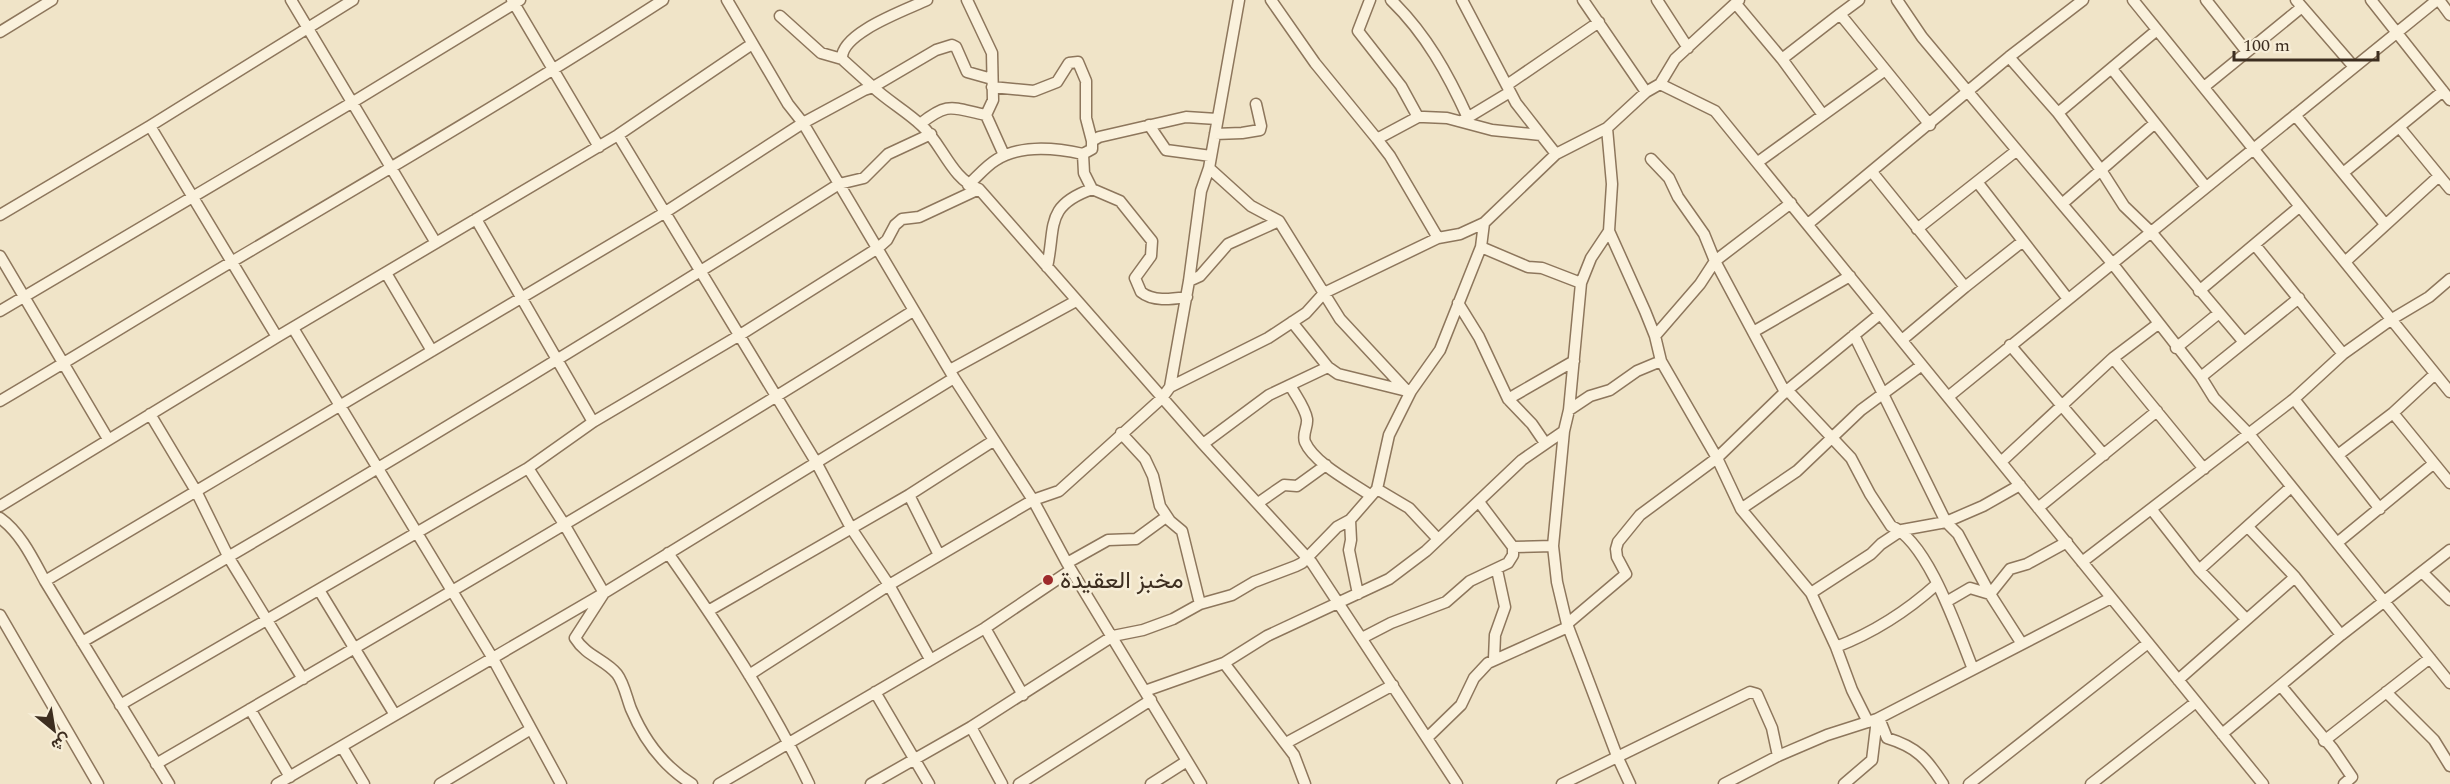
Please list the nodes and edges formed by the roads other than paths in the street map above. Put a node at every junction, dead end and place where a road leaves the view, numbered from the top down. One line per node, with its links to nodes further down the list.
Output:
1 (52, 0): 31 (street)
2 (291, 0): 29 (street)
3 (353, 0): 29 (street)
4 (663, 0): 41 (street)
5 (727, 0): 33 (street)
6 (927, 0): 37 (street)
7 (968, 0): 43 (street)
8 (1239, 0): 58 (street)
9 (1271, 0): 72 (street)
10 (1370, 0): 57 (street)
11 (1391, 0): 59 (street)
12 (1461, 0): 47 (street)
13 (1583, 0): 28 (street)
14 (1657, 0): 34 (street)
15 (1859, 0): 25 (street)
16 (1897, 0): 49 (street)
17 (2083, 0): 36 (street)
18 (2133, 0): 30 (street)
19 (2206, 0): 35 (street)
20 (2371, 0): 32 (street)
21 (2438, 0): 26 (street); 32 (street)
22 (515, 1): 41 (street); 51 (street)
23 (1737, 2): 34 (street); 38 (street)
24 (2299, 4): 35 (street); 39 (street)
25 (1840, 14): 38 (street); 42 (street)
26 (2450, 15)
27 (780, 16): 37 (street)
28 (1599, 22): 47 (street); 48 (street)
29 (308, 28): 51 (street); 65 (street)
30 (2157, 30): 40 (street); 46 (street)
31 (0, 32)
32 (2398, 32): 39 (street); 50 (street)
33 (752, 44): 60 (street); 70 (street)
34 (1688, 48): 44 (street)
35 (2247, 52): 46 (street)
36 (2009, 57): 49 (street); 53 (street)
37 (842, 59): 45 (street)
38 (1782, 59): 56 (street)
39 (2354, 67): 55 (street)
40 (2112, 69): 53 (street); 61 (street)
41 (554, 70): 74 (street); 83 (street)
42 (1884, 71): 56 (street); 64 (street)
43 (992, 83): 45 (street); 54 (street); 73 (street)
44 (1660, 84): 48 (street); 82 (street)
45 (873, 87): 60 (street); 62 (street)
46 (2204, 87): 75 (street)
47 (1509, 88): 59 (street); 71 (street)
48 (1646, 92): 66 (street)
49 (1969, 92): 64 (street); 76 (street)
50 (2446, 96): 67 (street)
51 (353, 102): 83 (street); 95 (street)
52 (1256, 104): 69 (street)
53 (2058, 113): 85 (street)
54 (986, 115): 62 (street); 79 (street)
55 (2295, 115): 75 (street); 87 (street)
56 (1823, 116): 82 (street)
57 (1418, 117): 59 (street); 72 (street)
58 (1217, 119): 63 (street); 69 (street)
59 (1464, 120): 71 (street)
60 (803, 123): 90 (street); 99 (street)
61 (2155, 123): 85 (street); 92 (street)
62 (920, 124): 68 (street)
63 (1149, 125): 73 (street); 80 (street)
64 (1930, 125): 86 (street)
65 (150, 126): 95 (street); 100 (street)
66 (1607, 128): 78 (street); 107 (street)
67 (2400, 128): 87 (street); 88 (street)
68 (931, 134): 90 (street); 91 (street)
69 (1215, 134): 80 (street)
70 (618, 135): 74 (street); 99 (street)
71 (1541, 135): 78 (street)
72 (1377, 139): 109 (street)
73 (1092, 141): 77 (street)
74 (600, 147): 101 (street)
75 (2254, 148): 92 (street); 98 (street)
76 (2016, 151): 89 (street); 97 (street)
77 (1083, 154): 79 (street); 93 (street)
78 (1556, 154): 103 (street)
79 (1004, 155): 91 (street)
80 (1211, 156): 84 (street)
81 (1651, 159): 116 (street)
82 (1758, 162): 96 (street)
83 (393, 168): 111 (street); 118 (street)
84 (1209, 168): 102 (street); 125 (street)
85 (2101, 170): 97 (street); 108 (street)
86 (1872, 172): 104 (street); 106 (street)
87 (2343, 173): 105 (street)
88 (2439, 176): 94 (street); 105 (street)
89 (1978, 183): 106 (street); 110 (street)
90 (839, 184): 114 (street); 121 (street)
91 (974, 187): 114 (street); 120 (street)
92 (2206, 188): 108 (street)
93 (1092, 189): 120 (street); 131 (street)
94 (2450, 189)
95 (192, 197): 118 (street); 132 (street)
96 (1791, 203): 104 (street); 116 (street)
97 (2062, 204): 119 (street)
98 (2300, 207): 112 (street); 117 (street)
99 (664, 213): 121 (street); 130 (street)
100 (0, 215)
101 (476, 219): 111 (street); 130 (street)
102 (1279, 221): 125 (street); 129 (street)
103 (1485, 223): 109 (street); 113 (street)
104 (1808, 224): 123 (street)
105 (2385, 224): 117 (street)
106 (1917, 229): 127 (street)
107 (1609, 231): 126 (street); 148 (street)
108 (2151, 232): 119 (street); 128 (street)
109 (1438, 238): 129 (street)
110 (2023, 241): 127 (street); 134 (street)
111 (436, 243): 122 (street)
112 (2255, 245): 128 (street); 133 (street)
113 (1481, 247): 126 (street); 136 (street)
114 (878, 248): 138 (street); 146 (street)
115 (0, 256): 132 (street)
116 (1715, 261): 145 (street); 148 (street)
117 (2346, 261): 141 (street)
118 (231, 262): 149 (street); 160 (street)
119 (2112, 263): 134 (street); 143 (street)
120 (1047, 267): 135 (street)
121 (701, 271): 146 (street); 157 (street)
122 (386, 273): 144 (street); 154 (street)
123 (1850, 276): 140 (street); 145 (street)
124 (2450, 279): 141 (street)
125 (1189, 281): 131 (street)
126 (1581, 283): 158 (street)
127 (1965, 286): 150 (street)
128 (2199, 291): 139 (street)
129 (1324, 293): 142 (street); 168 (street)
130 (521, 297): 154 (street); 157 (street)
131 (1187, 297): 167 (street)
132 (24, 298): 137 (street); 160 (street)
133 (2299, 298): 151 (street); 155 (street)
134 (2068, 299): 152 (street)
135 (1076, 301): 163 (street); 174 (street)
136 (1458, 303): 168 (street); 175 (street)
137 (0, 311)
138 (913, 311): 163 (street); 173 (street)
139 (2219, 313): 151 (street); 153 (street)
140 (1881, 314): 147 (street); 150 (street)
141 (2392, 319): 155 (street); 164 (street)
142 (1292, 322): 162 (street); 167 (street)
143 (2158, 324): 153 (street); 156 (street)
144 (293, 328): 149 (street); 178 (street)
145 (1753, 332): 169 (street)
146 (740, 335): 173 (street); 184 (street)
147 (1854, 335): 169 (street); 171 (street)
148 (1655, 336): 159 (street)
149 (277, 337): 183 (street)
150 (1902, 340): 161 (street)
151 (2243, 341): 165 (street)
152 (2010, 345): 172 (street); 179 (street)
153 (2176, 348): 165 (street)
154 (432, 351): 178 (street)
155 (2343, 354): 176 (street)
156 (2113, 358): 179 (street); 181 (street)
157 (557, 359): 184 (street); 200 (street)
158 (1574, 361): 175 (street); 180 (street)
159 (1661, 361): 180 (street); 195 (street)
160 (63, 363): 177 (street); 189 (street)
161 (1922, 365): 171 (street); 172 (street)
162 (1328, 367): 166 (street); 168 (street)
163 (952, 374): 190 (street); 196 (street)
164 (2435, 374): 170 (street); 182 (street)
165 (2201, 377): 187 (street)
166 (1290, 386): 192 (street); 199 (street)
167 (1170, 387): 174 (street)
168 (1409, 391): 207 (street)
169 (1785, 392): 188 (street); 195 (street)
170 (2450, 392)
171 (1884, 394): 188 (street); 220 (street)
172 (1948, 397): 197 (street)
173 (776, 398): 196 (street); 221 (street)
174 (1162, 398): 186 (street); 192 (street)
175 (1508, 399): 191 (street)
176 (2294, 399): 187 (street); 194 (street)
177 (0, 401)
178 (340, 406): 200 (street); 206 (street)
179 (2063, 406): 193 (street); 197 (street)
180 (1569, 410): 185 (street)
181 (2157, 411): 193 (street); 202 (street)
182 (2393, 413): 194 (street); 198 (street)
183 (150, 414): 189 (street); 206 (street)
184 (593, 422): 201 (street)
185 (1563, 431): 191 (street); 229 (street)
186 (1121, 433): 209 (street); 217 (street)
187 (2249, 435): 202 (street); 205 (street)
188 (1834, 438): 214 (street); 224 (street)
189 (108, 439): 212 (street)
190 (993, 441): 208 (street); 209 (street)
191 (1545, 443): 210 (street)
192 (1203, 444): 211 (street)
193 (2104, 455): 213 (street)
194 (2338, 455): 215 (street)
195 (1717, 458): 214 (street); 261 (street)
196 (816, 462): 223 (street); 232 (street)
197 (2001, 462): 204 (street)
198 (2433, 464): 203 (street); 215 (street)
199 (1326, 465): 207 (street); 211 (street)
200 (377, 467): 225 (street); 235 (street)
201 (528, 468): 221 (street); 225 (street)
202 (2204, 469): 216 (street)
203 (2450, 483)
204 (2020, 485): 213 (street); 220 (street)
205 (2291, 487): 222 (street); 228 (street)
206 (195, 491): 235 (street); 242 (street)
207 (1374, 492): 219 (street); 226 (street)
208 (909, 495): 223 (street); 233 (street)
209 (1033, 500): 233 (street); 237 (street)
210 (1479, 502): 226 (street); 230 (street)
211 (1258, 503): 234 (street)
212 (0, 506)
213 (2038, 508): 227 (street)
214 (1741, 509): 248 (street)
215 (2380, 509): 228 (street)
216 (2152, 510): 236 (street); 239 (street)
217 (1166, 517): 237 (street); 256 (street)
218 (0, 518): 242 (street)
219 (1350, 520): 234 (street); 249 (street)
220 (1946, 522): 224 (street); 250 (street)
221 (564, 524): 246 (street); 247 (street)
222 (2248, 527): 239 (street); 241 (street)
223 (851, 528): 244 (street); 257 (street)
224 (1902, 530): 243 (street); 248 (street)
225 (416, 532): 245 (street); 246 (street)
226 (1437, 538): 249 (street)
227 (2067, 543): 236 (street); 250 (street)
228 (2337, 543): 254 (street)
229 (1553, 546): 230 (street); 261 (street)
230 (1513, 547): 238 (street)
231 (2450, 550): 240 (street)
232 (668, 553): 247 (street); 257 (street)
233 (939, 555): 244 (street)
234 (1306, 557): 255 (street); 256 (street)
235 (229, 558): 259 (street); 266 (street)
236 (2082, 562): 251 (street)
237 (1069, 566): 262 (street); 264 (street)
238 (1497, 570): 265 (street); 274 (street)
239 (2199, 570): 260 (street)
240 (2423, 573): 252 (street); 254 (street)
241 (2295, 577): 260 (street); 263 (street)
242 (45, 581): 266 (street)
243 (1937, 584): 253 (street); 269 (street)
244 (889, 585): 273 (street); 277 (street)
245 (319, 590): 259 (street); 270 (street)
246 (452, 591): 270 (street); 271 (street)
247 (604, 593): 271 (street); 313 (street)
248 (1811, 593): 269 (street)
249 (1358, 594): 255 (street)
250 (1990, 594): 253 (street); 268 (street)
251 (2111, 598): 267 (street); 268 (street)
252 (2450, 600)
253 (1946, 602): 276 (street)
254 (2386, 602): 263 (street); 272 (street)
255 (1339, 603): 265 (street); 275 (street)
256 (1200, 604): 264 (street)
257 (708, 611): 277 (street)
258 (0, 615): 307 (street)
259 (268, 619): 278 (street); 288 (street)
260 (2246, 619): 279 (street)
261 (1568, 626): 274 (street); 300 (street)
262 (985, 628): 273 (street); 285 (street)
263 (2341, 635): 282 (street)
264 (1113, 636): 285 (street); 286 (street)
265 (1362, 638): 281 (street)
266 (82, 642): 288 (street)
267 (2148, 643): 279 (street); 329 (street)
268 (2022, 644): 276 (street)
269 (1836, 647): 291 (street)
270 (354, 649): 278 (street); 290 (street)
271 (492, 657): 290 (street); 293 (street)
272 (2430, 658): 280 (street); 284 (street)
273 (930, 659): 283 (street)
274 (1494, 659): 295 (street)
275 (1224, 663): 286 (street); 298 (street)
276 (1973, 669): 291 (street)
277 (749, 675): 297 (street)
278 (303, 679): 289 (street)
279 (2178, 680): 287 (street)
280 (2450, 683)
281 (1393, 685): 295 (street); 298 (street)
282 (2281, 686): 294 (street); 296 (street)
283 (875, 692): 297 (street); 302 (street)
284 (2386, 692): 296 (street); 305 (street)
285 (1023, 695): 292 (street)
286 (1148, 696): 303 (street); 319 (street)
287 (2196, 702): 294 (street); 330 (street)
288 (120, 705): 304 (street)
289 (250, 709): 304 (street); 306 (street)
290 (396, 715): 299 (street)
291 (1875, 720): 301 (street); 327 (street); 328 (street)
292 (971, 727): 302 (street); 318 (street)
293 (531, 729): 311 (street); 312 (street)
294 (2222, 734): 331 (street)
295 (1427, 738): 323 (street)
296 (2324, 741): 332 (street)
297 (789, 743): 314 (street); 315 (street)
298 (1286, 743): 322 (street)
299 (342, 747): 306 (street); 310 (street)
300 (1617, 756): 301 (street); 324 (street); 325 (street)
301 (1778, 756): 326 (street)
302 (915, 758): 316 (street); 317 (street)
303 (1187, 761): 320 (street); 321 (street)
304 (156, 764): 308 (street)
305 (2450, 766)
306 (290, 777): 309 (street)
307 (98, 784)
308 (169, 784)
309 (277, 784)
310 (364, 784)
311 (440, 784)
312 (561, 784)
313 (692, 784)
314 (719, 784)
315 (809, 784)
316 (871, 784)
317 (930, 784)
318 (1002, 784)
319 (1019, 784)
320 (1151, 784)
321 (1201, 784)
322 (1305, 784)
323 (1457, 784)
324 (1562, 784)
325 (1630, 784)
326 (1724, 784)
327 (1844, 784)
328 (1943, 784)
329 (1969, 784)
330 (2091, 784)
331 (2261, 784)
332 (2344, 784)

